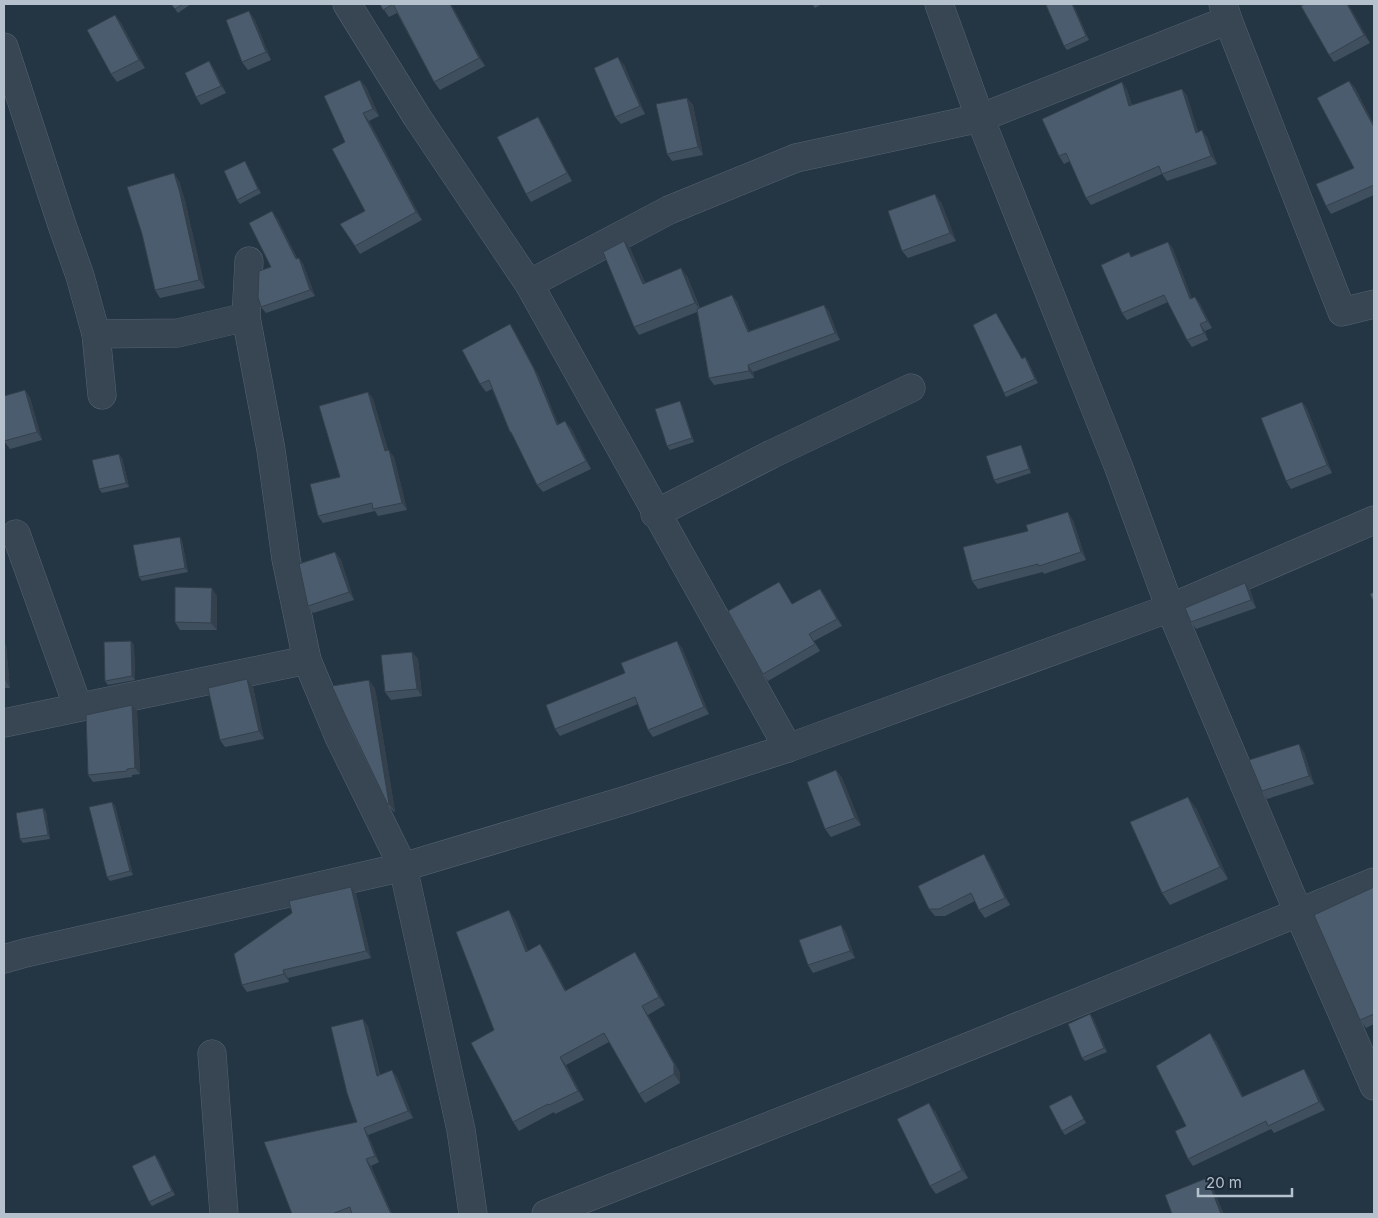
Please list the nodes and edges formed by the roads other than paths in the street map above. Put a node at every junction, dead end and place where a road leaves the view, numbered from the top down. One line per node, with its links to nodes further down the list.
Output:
1 (347, 4): 7 (street)
2 (940, 4): 5 (street)
3 (1225, 12): 5 (street); 8 (street)
4 (4, 47): 10 (street)
5 (980, 118): 7 (street); 16 (street)
6 (249, 261): 9 (street)
7 (528, 284): 13 (street)
8 (1374, 304)
9 (246, 317): 10 (street); 17 (street)
10 (96, 334): 12 (street)
11 (912, 388): 13 (street)
12 (102, 394)
13 (656, 514): 20 (street)
14 (1374, 520): 16 (street)
15 (16, 534): 18 (street)
16 (1170, 608): 20 (street); 23 (street)
17 (307, 660): 18 (street); 21 (street)
18 (78, 707): 19 (street)
19 (4, 723)
20 (788, 748): 21 (street)
21 (403, 867): 24 (street); 28 (street)
22 (1374, 882): 23 (street)
23 (1298, 914): 26 (street); 29 (street)
24 (4, 959)
25 (212, 1054): 27 (street)
26 (1374, 1086)
27 (224, 1214)
28 (473, 1214)
29 (546, 1214)

